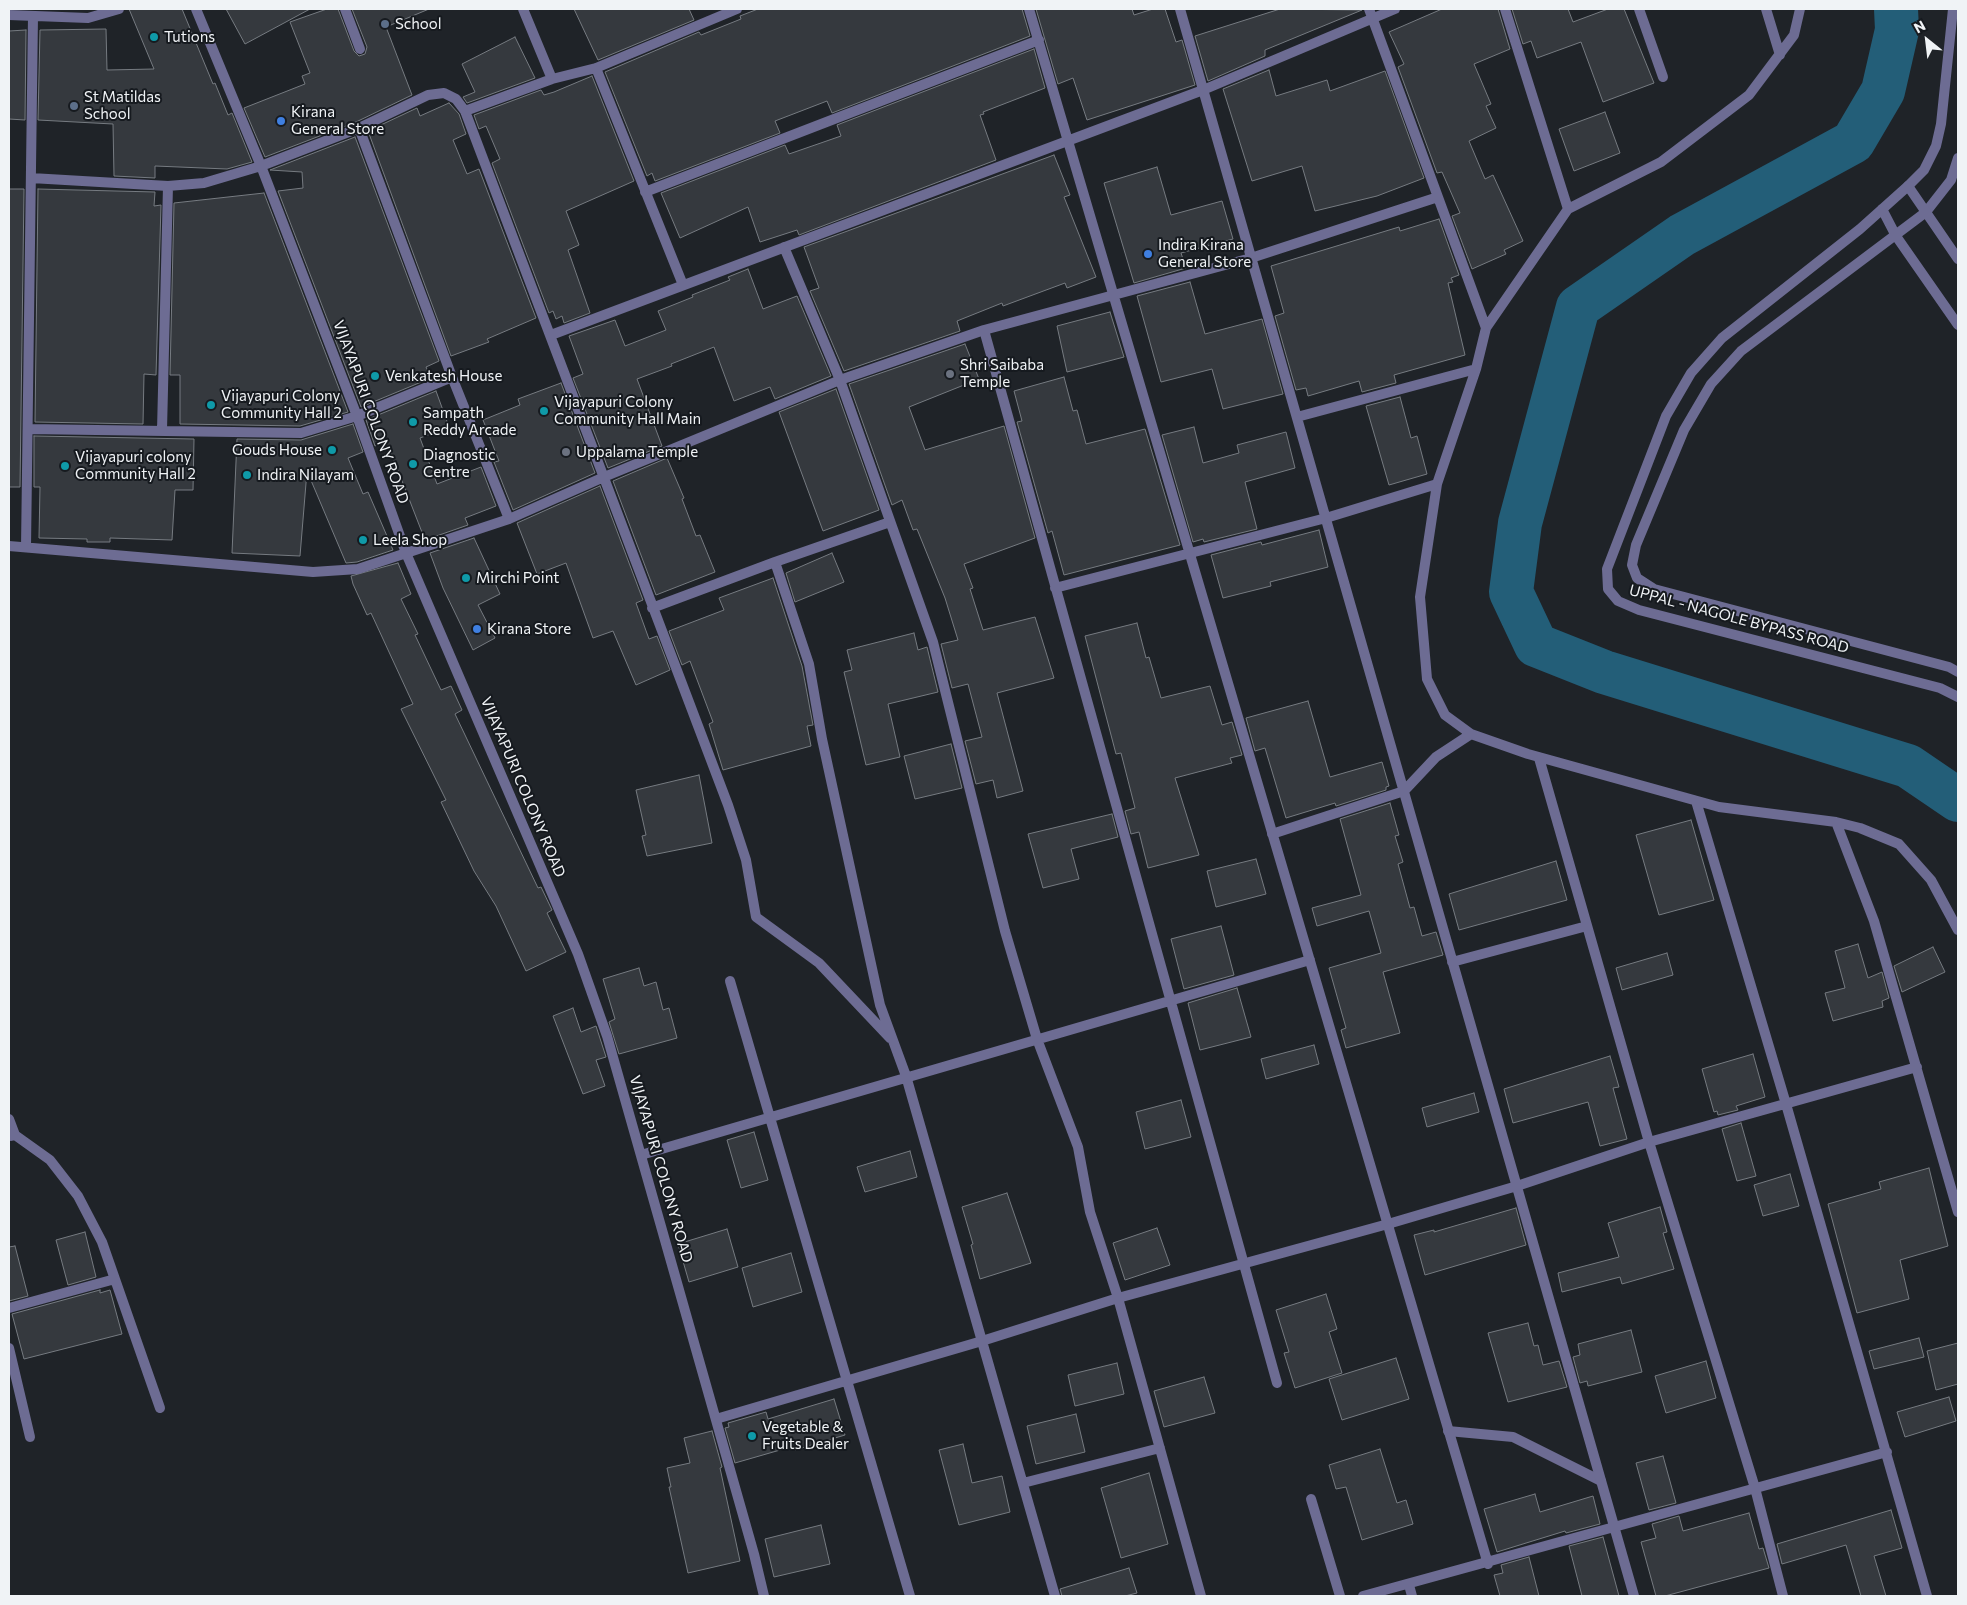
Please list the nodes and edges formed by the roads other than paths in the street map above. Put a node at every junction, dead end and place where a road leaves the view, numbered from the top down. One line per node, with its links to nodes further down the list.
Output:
1 (119, 9): 16 (street)
2 (196, 9): 28 (street, VIJAYAPURI COLONY ROAD)
3 (345, 9): 18 (street)
4 (522, 9): 22 (street)
5 (737, 9): 20 (street)
6 (1029, 9): 17 (street)
7 (1180, 9): 23 (street)
8 (1395, 9): 14 (street)
9 (1505, 9): 34 (street)
10 (1639, 9): 21 (street)
11 (1766, 9): 19 (street)
12 (1800, 9): 19 (street)
13 (1953, 9): 31 (street, UPPAL - NAGOLE BYPASS ROAD)
14 (1371, 14): 23 (street); 33 (street)
15 (9, 15): 16 (street)
16 (33, 16): 29 (street)
17 (1038, 40): 26 (street); 32 (street)
18 (360, 49)
19 (1780, 55): 34 (street)
20 (596, 68): 22 (street); 32 (street)
21 (1663, 77)
22 (552, 80): 24 (street)
23 (1203, 90): 26 (street); 39 (street)
24 (466, 111): 25 (street); 46 (street)
25 (358, 128): 28 (street); 48 (street)
26 (1068, 140): 38 (street); 42 (street)
27 (1958, 158): 36 (street, UPPAL - NAGOLE BYPASS ROAD)
28 (261, 166): 30 (street); 50 (street, VIJAYAPURI COLONY ROAD)
29 (31, 178): 30 (street); 52 (street)
30 (168, 186): 53 (street)
31 (1908, 186): 35 (street, UPPAL - NAGOLE BYPASS ROAD); 36 (street)
32 (645, 192): 41 (street)
33 (1438, 198): 39 (street); 44 (street)
34 (1568, 209): 44 (street)
35 (1882, 209): 37 (street); 67 (street, UPPAL - NAGOLE BYPASS ROAD)
36 (1926, 212): 37 (street, UPPAL - NAGOLE BYPASS ROAD); 40 (street)
37 (1896, 236): 43 (street); 66 (street, UPPAL - NAGOLE BYPASS ROAD)
38 (784, 247): 41 (street); 49 (street)
39 (1252, 258): 42 (street); 51 (street)
40 (1958, 259)
41 (683, 285): 46 (street)
42 (1114, 297): 45 (street); 62 (street)
43 (1958, 325)
44 (1486, 328): 47 (street)
45 (984, 330): 49 (street); 64 (street)
46 (551, 335): 54 (street)
47 (1476, 369): 51 (street); 55 (street)
48 (452, 378): 50 (street); 57 (street)
49 (840, 380): 54 (street); 58 (street)
50 (357, 416): 53 (street); 61 (street, VIJAYAPURI COLONY ROAD)
51 (1297, 417): 56 (street)
52 (28, 429): 53 (street); 60 (street)
53 (162, 430)
54 (604, 476): 57 (street); 65 (street)
55 (1437, 484): 56 (street); 68 (street)
56 (1326, 518): 62 (street); 70 (street)
57 (509, 519): 61 (street)
58 (890, 522): 63 (street); 80 (street)
59 (9, 546): 60 (street)
60 (26, 548): 61 (street)
61 (406, 553): 89 (street, VIJAYAPURI COLONY ROAD)
62 (1190, 554): 64 (street); 73 (street)
63 (775, 562): 65 (street); 81 (street)
64 (1055, 588): 79 (street)
65 (652, 608): 81 (street)
66 (1958, 672)
67 (1958, 697)
68 (1471, 734): 69 (street); 70 (street)
69 (1539, 758): 71 (street); 74 (street)
70 (1404, 792): 73 (street); 77 (street)
71 (1696, 801): 72 (street); 84 (street)
72 (1836, 822): 75 (street); 82 (street)
73 (1272, 834): 76 (street)
74 (1587, 926): 77 (street); 88 (street)
75 (1958, 930)
76 (1310, 960): 79 (street); 92 (street)
77 (1452, 962): 90 (street)
78 (730, 981): 85 (street)
79 (1170, 1000): 80 (street); 93 (street)
80 (1037, 1039): 83 (street); 95 (street)
81 (893, 1042): 83 (street)
82 (1917, 1067): 84 (street); 91 (street)
83 (906, 1076): 85 (street); 97 (street)
84 (1786, 1104): 88 (street); 106 (street)
85 (771, 1116): 89 (street); 99 (street)
86 (9, 1119): 87 (street)
87 (12, 1136): 94 (street)
88 (1649, 1142): 90 (street); 109 (street)
89 (641, 1155): 102 (street, VIJAYAPURI COLONY ROAD)
90 (1516, 1186): 92 (street); 107 (street)
91 (1958, 1212)
92 (1388, 1224): 93 (street); 103 (street)
93 (1243, 1265): 95 (street); 100 (street)
94 (115, 1279): 96 (street); 101 (street)
95 (1118, 1298): 97 (street); 105 (street)
96 (9, 1308)
97 (982, 1341): 99 (street); 108 (street)
98 (9, 1348): 104 (street)
99 (846, 1381): 102 (street); 115 (street)
100 (1277, 1383)
101 (160, 1408)
102 (716, 1419): 114 (street, VIJAYAPURI COLONY ROAD)
103 (1448, 1431): 107 (street); 112 (street)
104 (30, 1437)
105 (1160, 1448): 108 (street); 117 (street)
106 (1887, 1452): 109 (street); 123 (street)
107 (1601, 1480): 111 (street)
108 (1023, 1483): 116 (street)
109 (1755, 1488): 111 (street); 122 (street)
110 (1312, 1499): 118 (street)
111 (1614, 1527): 112 (street); 121 (street)
112 (1488, 1564): 113 (street)
113 (1409, 1584): 119 (street); 120 (street)
114 (764, 1596)
115 (910, 1596)
116 (1055, 1596)
117 (1201, 1596)
118 (1340, 1596)
119 (1363, 1596)
120 (1412, 1596)
121 (1634, 1596)
122 (1783, 1596)
123 (1927, 1596)

